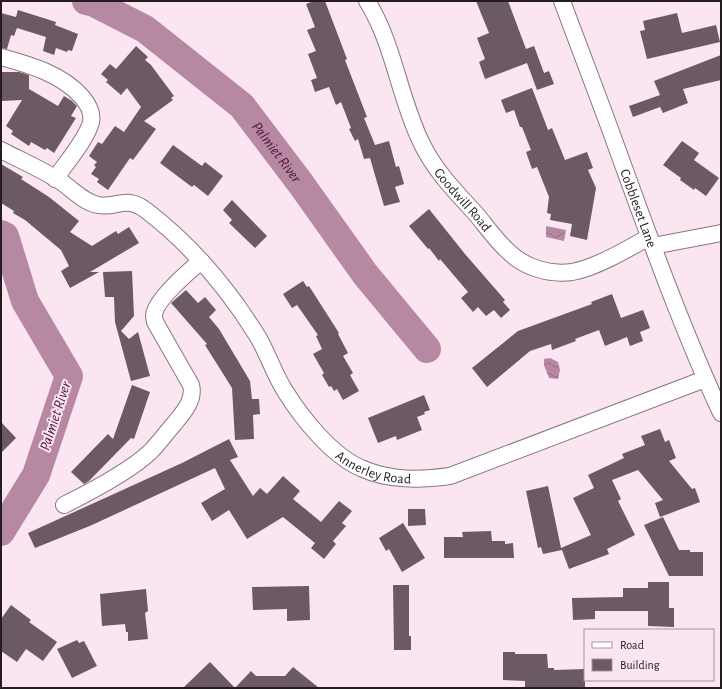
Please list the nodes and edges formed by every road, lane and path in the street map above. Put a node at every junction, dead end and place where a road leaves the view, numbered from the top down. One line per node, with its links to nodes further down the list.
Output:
1 (367, 1): 7 (street, Goodwill Road)
2 (562, 1): 7 (street, Cobbleset Lane)
3 (1, 57): 5 (street)
4 (1, 150): 5 (street, Annerley Road)
5 (55, 179): 8 (street, Annerley Road)
6 (721, 233): 7 (street, Goodwill Road)
7 (651, 242): 9 (street, Cobbleset Lane)
8 (201, 261): 9 (street, Annerley Road); 11 (street)
9 (705, 379): 10 (street, Cobbleset Lane)
10 (721, 413)
11 (64, 505)

